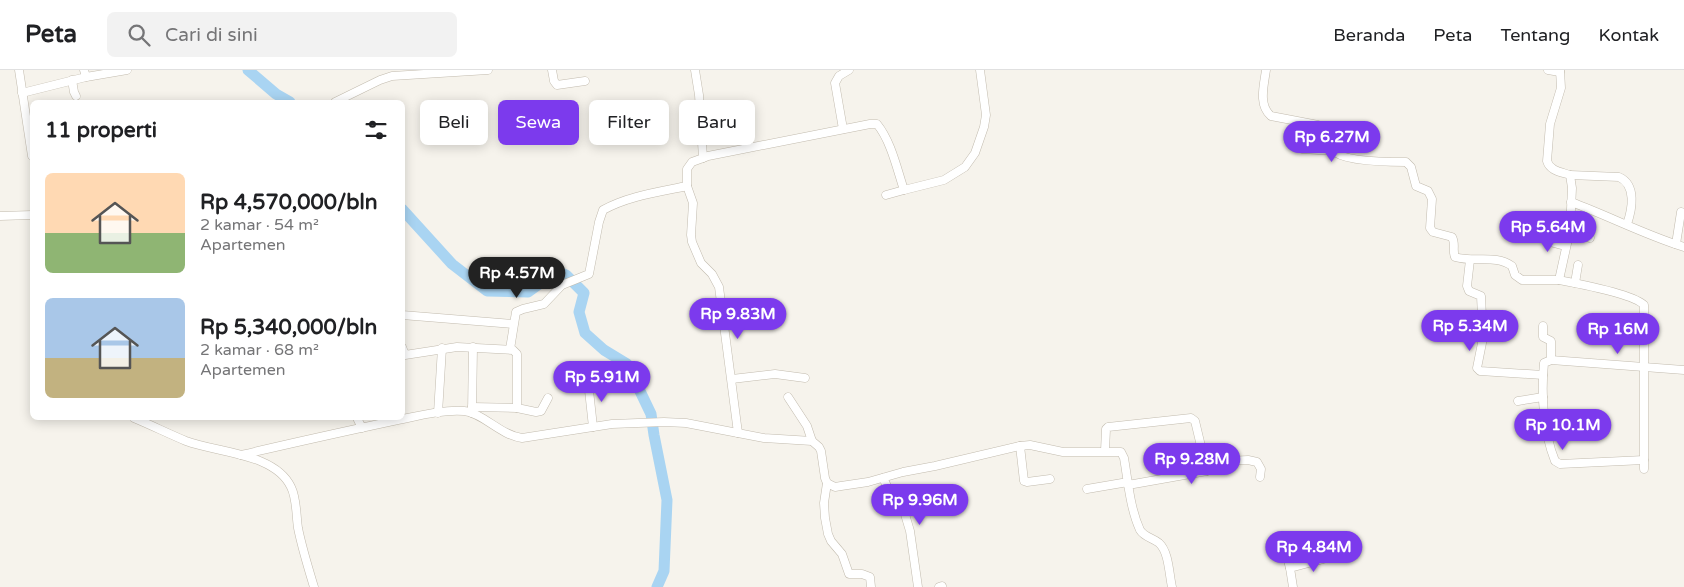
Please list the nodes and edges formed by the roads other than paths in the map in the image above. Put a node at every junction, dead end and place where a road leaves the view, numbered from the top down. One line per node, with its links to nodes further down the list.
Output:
1 (19, 70): 14 (street)
2 (127, 70): 11 (street)
3 (488, 70): 16 (street)
4 (552, 70): 13 (street)
5 (695, 70): 21 (street)
6 (848, 70): 18 (street)
7 (980, 70): 24 (street)
8 (1266, 70): 20 (street)
9 (1548, 70): 10 (street)
10 (1560, 71): 22 (street)
11 (85, 74): 12 (street)
12 (72, 80): 14 (street); 15 (street)
13 (585, 81)
14 (22, 93): 17 (street)
15 (76, 96)
16 (339, 100)
17 (30, 128)
18 (843, 129): 21 (street); 24 (street)
19 (1302, 148): 20 (street)
20 (1335, 151): 36 (street)
21 (703, 158): 23 (street)
22 (1570, 175): 26 (street); 30 (street)
23 (686, 186): 41 (street); 52 (street)
24 (904, 190): 25 (street)
25 (886, 195)
26 (1571, 202): 30 (street); 31 (street)
27 (1681, 212): 35 (street)
28 (30, 215): 29 (street)
29 (0, 216)
30 (1627, 224): 35 (street)
31 (1570, 230): 33 (street); 34 (street)
32 (1539, 236): 34 (street)
33 (1590, 238)
34 (1565, 246): 38 (street)
35 (1680, 246)
36 (1470, 260): 38 (street); 50 (street)
37 (1578, 265): 39 (street)
38 (1559, 280): 39 (street)
39 (1575, 283): 48 (street)
40 (405, 314): 41 (street)
41 (513, 324): 45 (street)
42 (1543, 326): 47 (street)
43 (473, 347): 44 (street); 45 (street); 59 (street)
44 (442, 348): 46 (street); 60 (street)
45 (510, 349): 58 (street)
46 (405, 353)
47 (1551, 360): 48 (street); 50 (street)
48 (1644, 368): 49 (street); 72 (street)
49 (1684, 370)
50 (1543, 375): 55 (street)
51 (805, 378): 52 (street)
52 (732, 380): 67 (street)
53 (588, 381): 65 (street)
54 (788, 397): 68 (street)
55 (1543, 397): 57 (street); 72 (street)
56 (548, 398): 58 (street)
57 (1518, 401)
58 (517, 408): 59 (street)
59 (472, 410): 60 (street); 65 (street)
60 (438, 413): 64 (street)
61 (139, 420): 71 (street)
62 (358, 420): 66 (street)
63 (403, 420): 66 (street)
64 (405, 420)
65 (593, 426): 67 (street)
66 (362, 428): 71 (street)
67 (738, 433): 68 (street)
68 (812, 441): 78 (street)
69 (1020, 446): 70 (street); 76 (street); 77 (street)
70 (1105, 451): 74 (street); 79 (street)
71 (241, 455): 84 (street)
72 (1644, 460): 73 (street)
73 (1644, 469)
74 (1207, 471): 75 (street); 79 (street)
75 (1260, 477)
76 (883, 478): 78 (street); 86 (street)
77 (1050, 479)
78 (827, 484): 85 (street)
79 (1128, 484): 80 (street); 87 (street)
80 (1087, 489)
81 (1285, 549): 83 (street)
82 (1331, 557): 83 (street)
83 (1290, 568): 88 (street)
84 (314, 587)
85 (871, 587)
86 (918, 587)
87 (1172, 587)
88 (1293, 587)

